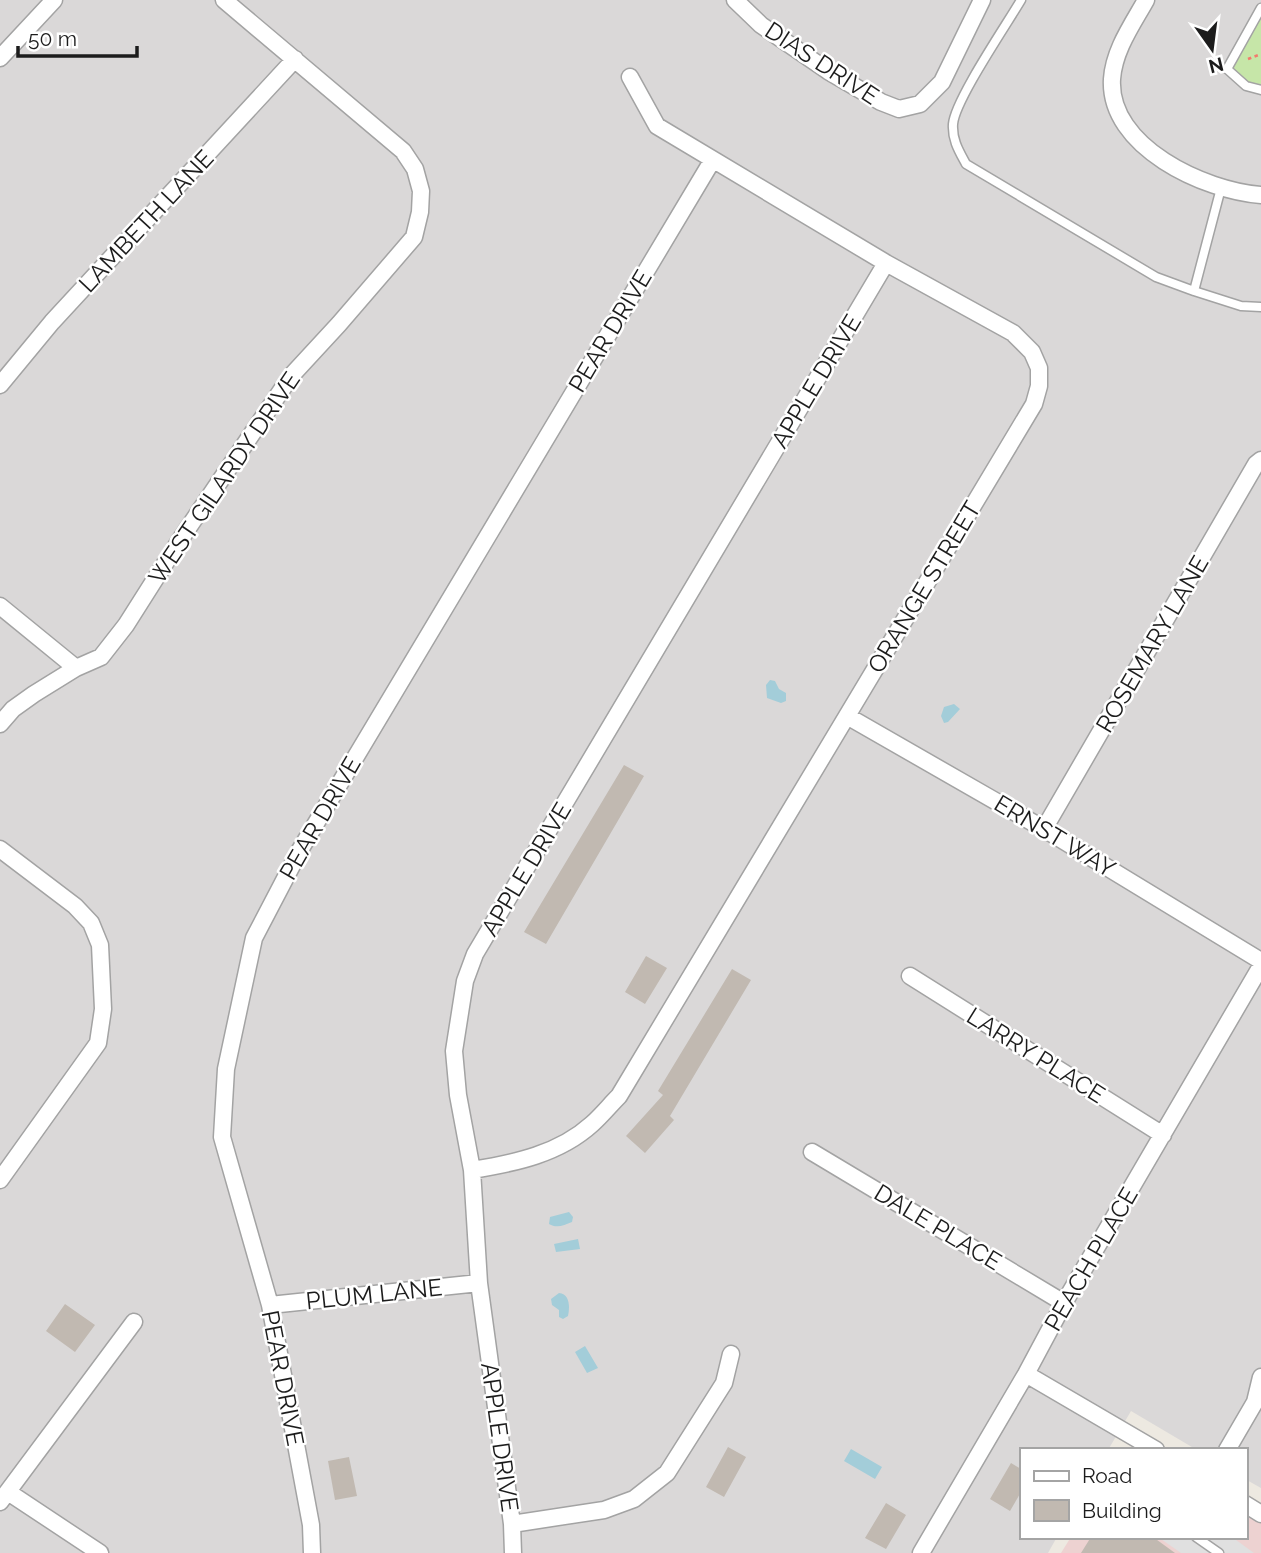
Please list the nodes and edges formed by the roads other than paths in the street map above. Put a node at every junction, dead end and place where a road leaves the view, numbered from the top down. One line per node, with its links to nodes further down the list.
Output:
1 (54, 0): 8 (street)
2 (224, 0): 9 (street, WEST GILARDY DRIVE)
3 (735, 0): 4 (street, DIAS DRIVE)
4 (982, 0)
5 (1021, 0): 16 (lane)
6 (1146, 0): 13 (street)
7 (1261, 8): 11 (lane)
8 (0, 58)
9 (295, 59): 18 (street, LAMBETH LANE); 21 (street, WEST GILARDY DRIVE)
10 (630, 77): 12 (street, ORANGE STREET)
11 (1261, 90)
12 (712, 161): 15 (street, ORANGE STREET); 34 (street, PEAR DRIVE)
13 (1221, 188): 14 (street); 16 (lane)
14 (1261, 195)
15 (886, 263): 22 (street, ORANGE STREET); 30 (street, APPLE DRIVE)
16 (1194, 292): 17 (lane)
17 (1261, 306)
18 (0, 385)
19 (1261, 460): 24 (street, ROSEMARY LANE)
20 (0, 606): 21 (street)
21 (76, 668): 23 (street, WEST GILARDY DRIVE)
22 (847, 716): 24 (street, ERNST WAY); 30 (street, ORANGE STREET)
23 (0, 724)
24 (1044, 829): 26 (street, ERNST WAY)
25 (0, 849): 31 (street)
26 (1261, 963): 28 (street, PEACH PLACE)
27 (910, 976): 28 (street, LARRY PLACE)
28 (1163, 1135): 33 (street, PEACH PLACE)
29 (812, 1152): 33 (street, DALE PLACE)
30 (472, 1170): 32 (street, APPLE DRIVE)
31 (0, 1180)
32 (479, 1283): 34 (street, PLUM LANE); 42 (street, APPLE DRIVE)
33 (1064, 1303): 37 (street, PEACH PLACE)
34 (270, 1305): 45 (street, PEAR DRIVE)
35 (134, 1322): 41 (street)
36 (731, 1354): 42 (street)
37 (1026, 1374): 39 (street); 47 (street, PEACH PLACE)
38 (1261, 1377): 40 (street)
39 (1135, 1445)
40 (1228, 1448)
41 (4, 1497): 44 (street)
42 (512, 1524): 46 (street, APPLE DRIVE)
43 (1199, 1539): 48 (lane)
44 (100, 1553)
45 (312, 1553)
46 (513, 1553)
47 (921, 1553)
48 (1219, 1553)

